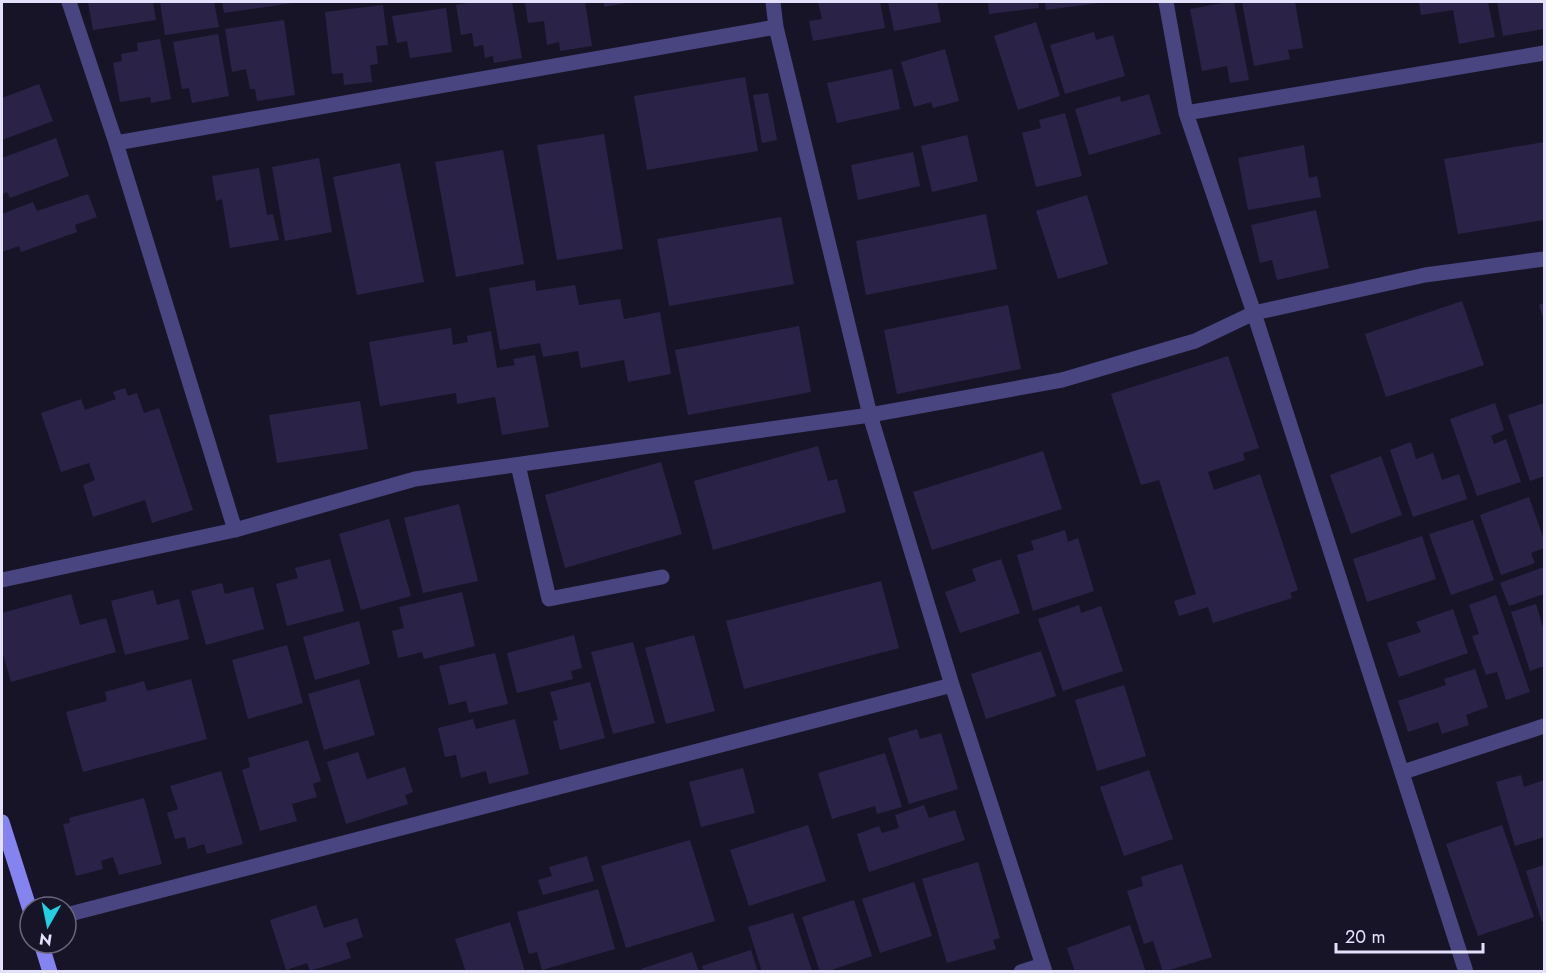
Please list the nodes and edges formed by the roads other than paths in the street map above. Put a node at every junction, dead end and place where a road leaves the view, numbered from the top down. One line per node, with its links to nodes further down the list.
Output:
1 (69, 2): 7 (street)
2 (773, 2): 4 (street)
3 (1166, 2): 6 (street)
4 (776, 27): 7 (street); 10 (street)
5 (1545, 53): 6 (street)
6 (1186, 113): 9 (street)
7 (116, 143): 12 (street)
8 (1545, 259): 9 (street)
9 (1254, 313): 10 (street); 17 (street)
10 (870, 415): 11 (street); 15 (street)
11 (518, 465): 12 (street); 13 (street)
12 (235, 530): 14 (street)
13 (662, 577)
14 (2, 580)
15 (952, 685): 20 (street); 22 (street)
16 (1545, 726): 17 (street)
17 (1402, 772): 25 (street)
18 (2, 822): 19 (street)
19 (25, 895)
20 (78, 912)
21 (45, 955): 23 (street)
22 (1044, 968): 24 (street)
23 (50, 972)
24 (1021, 972)
25 (1467, 972)

